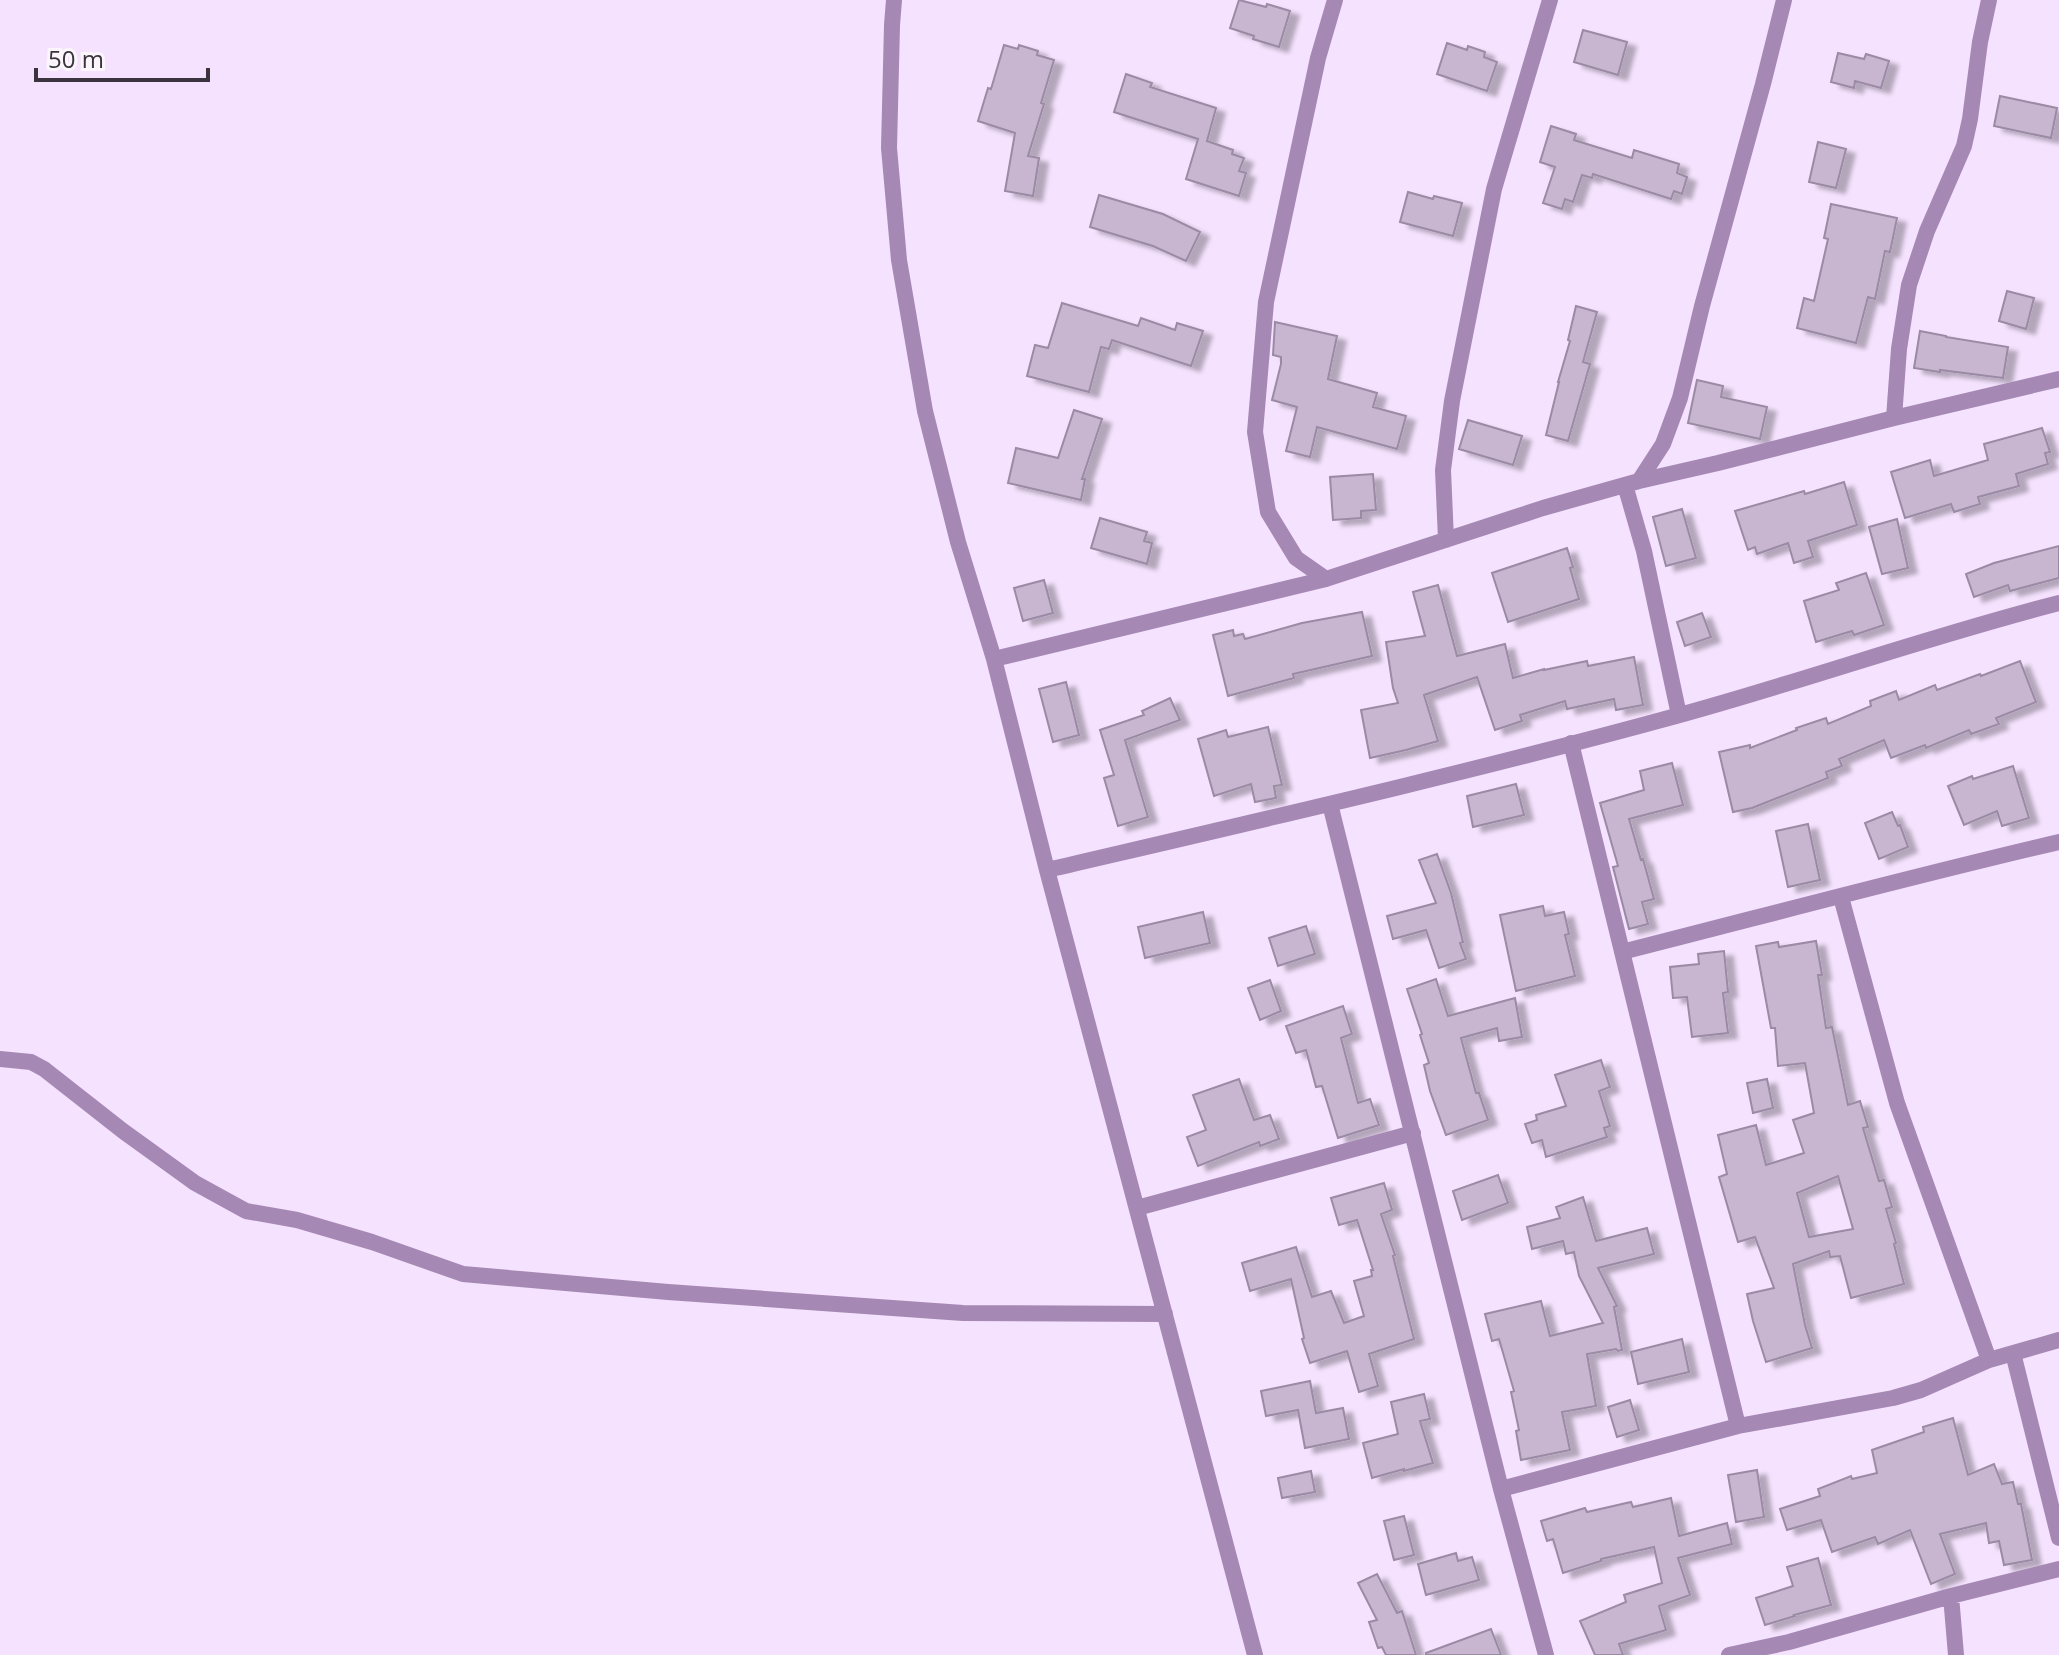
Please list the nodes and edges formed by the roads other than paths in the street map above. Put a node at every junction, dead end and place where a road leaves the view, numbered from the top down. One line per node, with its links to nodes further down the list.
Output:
1 (894, 0): 12 (street)
2 (1335, 0): 10 (street)
3 (1550, 0): 9 (street)
4 (1784, 0): 8 (street)
5 (1989, 0): 7 (street)
6 (2059, 379): 7 (street)
7 (1894, 418): 8 (street)
8 (1632, 483): 9 (street); 13 (street)
9 (1446, 540): 10 (street)
10 (1326, 579): 12 (street)
11 (2059, 603): 13 (street)
12 (994, 659): 17 (street)
13 (1679, 715): 14 (street)
14 (1571, 743): 15 (street); 19 (street)
15 (1330, 804): 17 (street); 21 (street)
16 (2059, 842): 18 (street)
17 (1047, 870): 22 (street)
18 (1841, 897): 19 (street); 26 (street)
19 (1622, 952): 27 (street)
20 (0, 1059): 23 (street)
21 (1413, 1133): 22 (street); 28 (street)
22 (1137, 1208): 23 (street)
23 (1165, 1314): 33 (street)
24 (2059, 1340): 25 (street)
25 (2013, 1353): 26 (street); 29 (street)
26 (1989, 1360): 27 (street)
27 (1738, 1426): 28 (street)
28 (1501, 1489): 34 (street)
29 (2059, 1538)
30 (2059, 1569): 31 (street)
31 (1951, 1596): 32 (street); 36 (street)
32 (1791, 1648): 35 (street)
33 (1255, 1655)
34 (1546, 1655)
35 (1729, 1655)
36 (1956, 1655)

